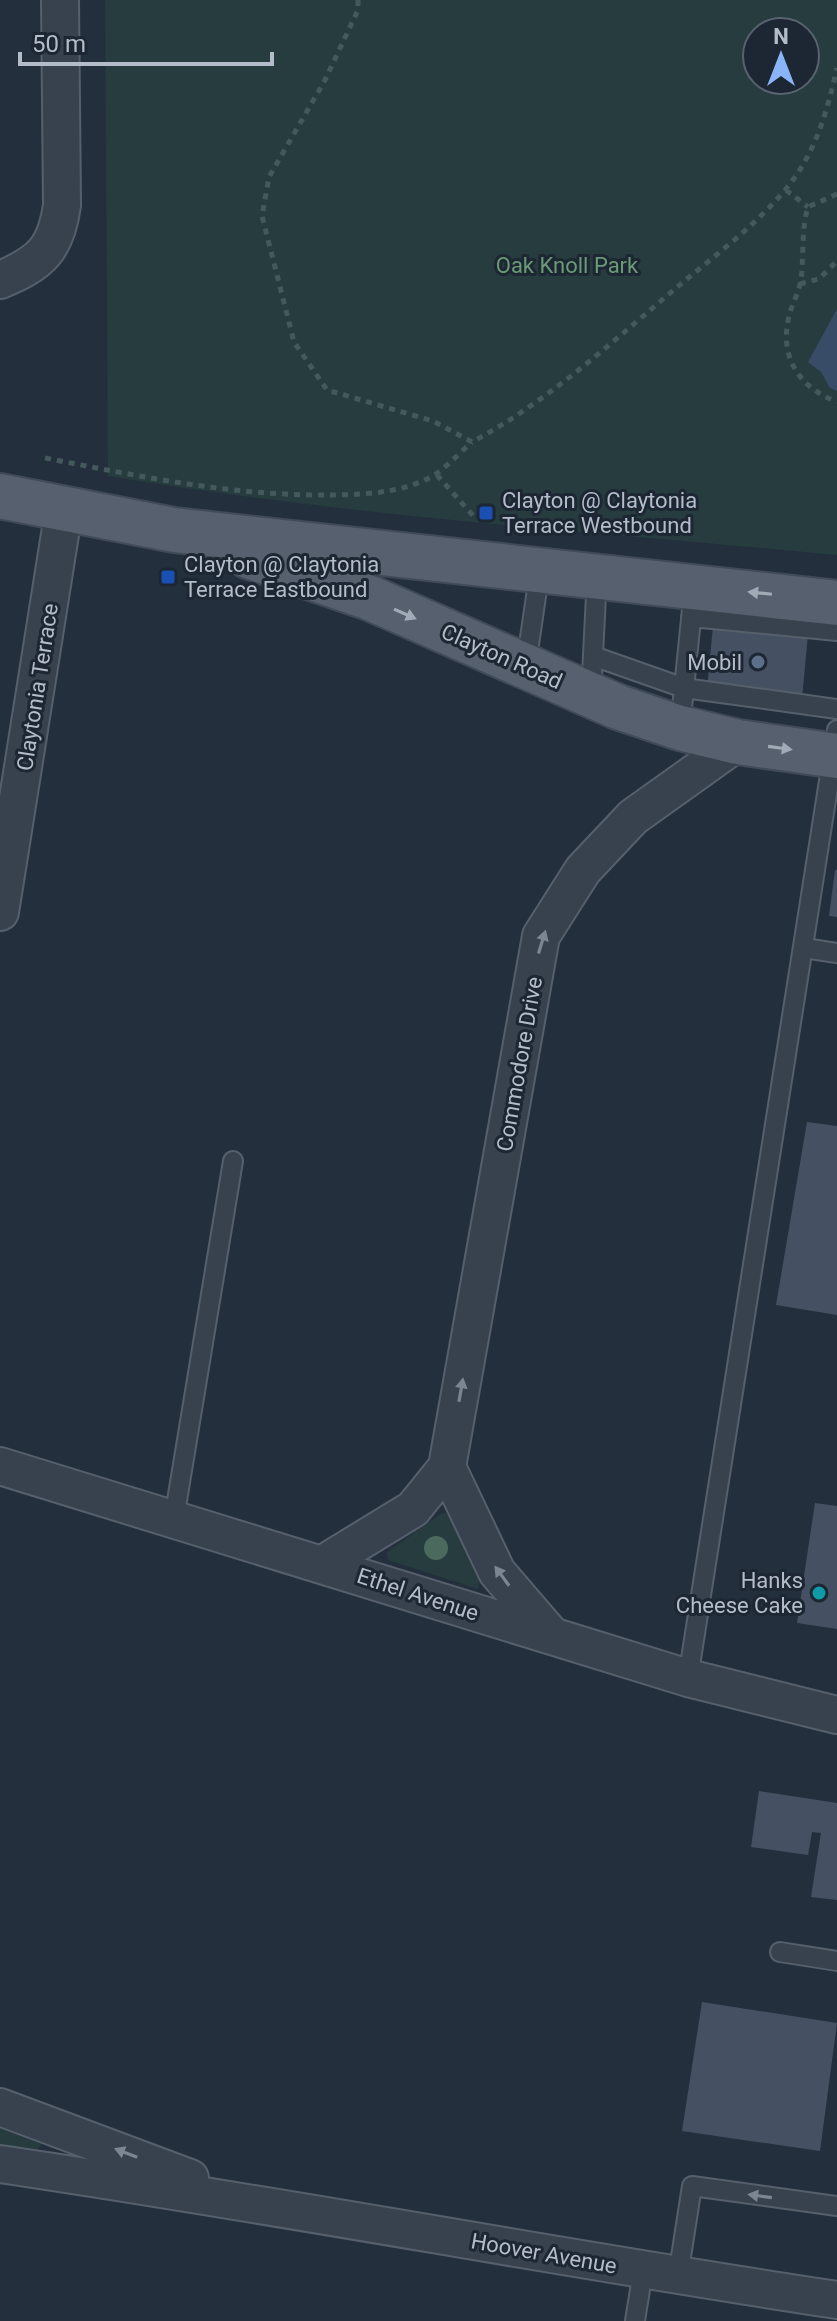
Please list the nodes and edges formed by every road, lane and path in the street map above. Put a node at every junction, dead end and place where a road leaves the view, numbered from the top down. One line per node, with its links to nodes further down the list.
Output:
1 (60, 0): 8 (street)
2 (358, 0): 11 (path)
3 (837, 68): 4 (path)
4 (786, 190): 6 (path); 11 (path)
5 (837, 194): 6 (path)
6 (808, 207): 9 (path)
7 (837, 261): 9 (path)
8 (0, 280)
9 (800, 284): 10 (path)
10 (837, 402)
11 (472, 442): 13 (path)
12 (45, 458): 13 (path)
13 (437, 475): 16 (path)
14 (0, 496): 15 (main road, Clayton Road)
15 (64, 509): 17 (main road, Clayton Road); 29 (street, Claytonia Terrace)
16 (476, 519)
17 (174, 530): 18 (main road, Clayton Road); 23 (main road, Clayton Road, one-way to 23)
18 (540, 569): 19 (main road, Clayton Road); 23 (lane)
19 (597, 575): 20 (main road, Clayton Road); 24 (lane)
20 (692, 602): 21 (main road, Clayton Road, one-way to 20); 22 (lane); 25 (lane)
21 (837, 603)
22 (837, 631)
23 (526, 666): 24 (main road, Clayton Road)
24 (592, 676): 25 (main road, Clayton Road)
25 (682, 708): 26 (lane); 27 (main road, Clayton Road)
26 (837, 709)
27 (738, 742): 28 (main road, Clayton Road, one-way to 28); 34 (street, Commodore Drive, one-way to 27)
28 (836, 747): 30 (lane)
29 (0, 912)
30 (804, 948): 31 (lane); 38 (lane)
31 (837, 953)
32 (233, 1161): 35 (lane)
33 (0, 1466): 35 (street, Ethel Avenue)
34 (447, 1467): 36 (street, Commodore Drive); 37 (street, one-way to 34)
35 (174, 1519): 36 (street, Ethel Avenue)
36 (323, 1564): 37 (street, Ethel Avenue)
37 (552, 1636): 38 (street, Ethel Avenue)
38 (688, 1678): 39 (street, Ethel Avenue)
39 (837, 1715)
40 (780, 1952): 41 (lane)
41 (837, 1961)
42 (0, 2107): 44 (street, Hoover Avenue, one-way to 42)
43 (0, 2164): 44 (street, Hoover Avenue)
44 (251, 2201): 46 (street, Hoover Avenue)
45 (837, 2206): 46 (lane, one-way to 46)
46 (660, 2274): 47 (street, Hoover Avenue); 48 (lane)
47 (837, 2300)
48 (635, 2321)

